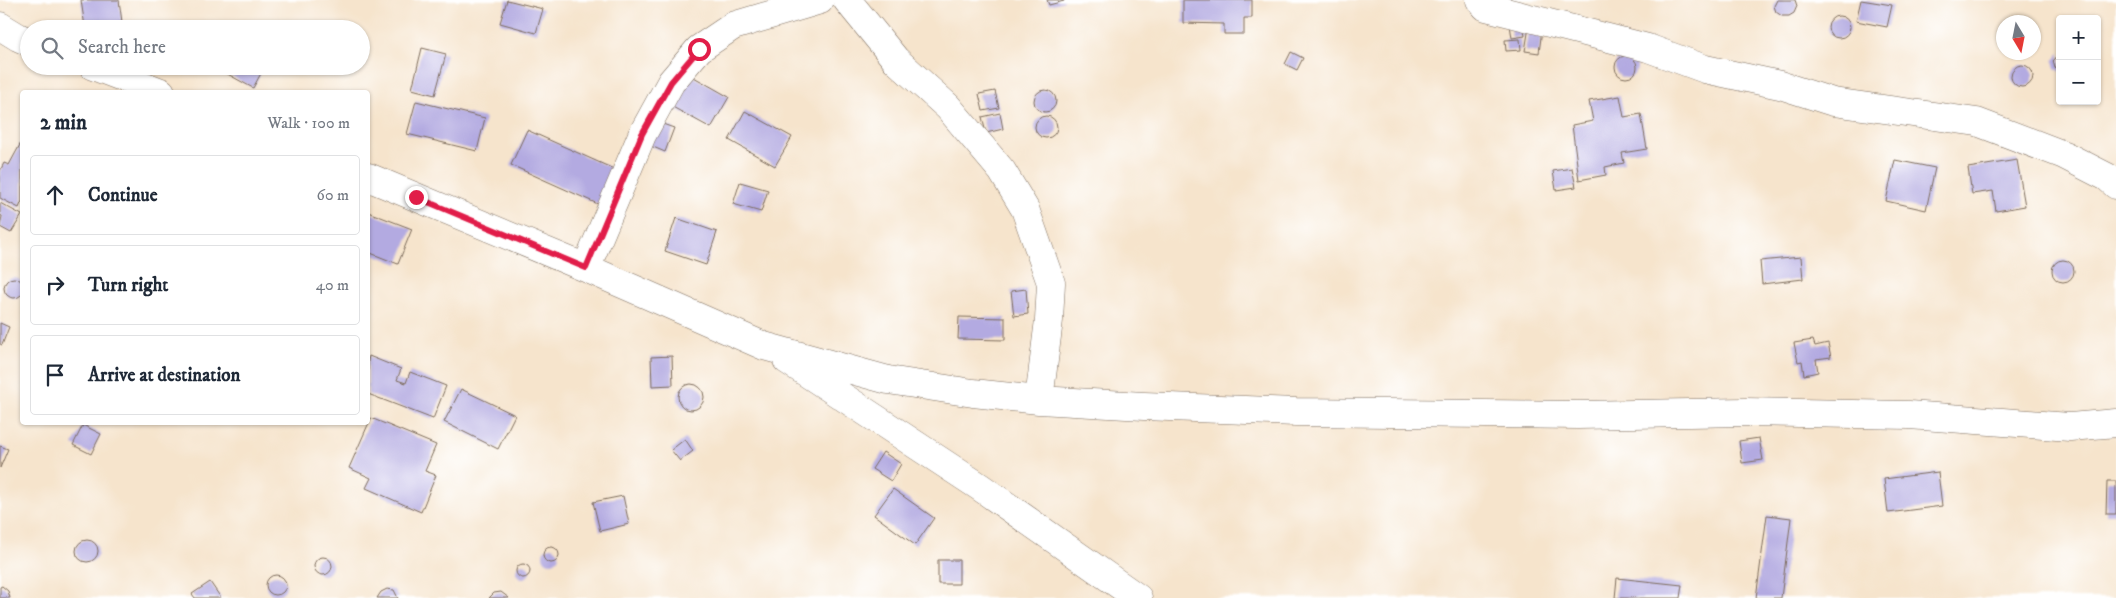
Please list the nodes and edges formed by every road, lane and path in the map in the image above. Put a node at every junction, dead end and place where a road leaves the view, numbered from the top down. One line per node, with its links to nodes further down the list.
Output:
1 (820, 0): 10 (street)
2 (847, 0): 12 (street)
3 (1484, 2): 9 (street)
4 (0, 26): 5 (street)
5 (20, 39)
6 (117, 75): 7 (street)
7 (156, 90)
8 (370, 178): 10 (street)
9 (2116, 185)
10 (586, 268): 11 (street)
11 (764, 346): 12 (street); 14 (street)
12 (1039, 400): 13 (street)
13 (2116, 423)
14 (1138, 598)

